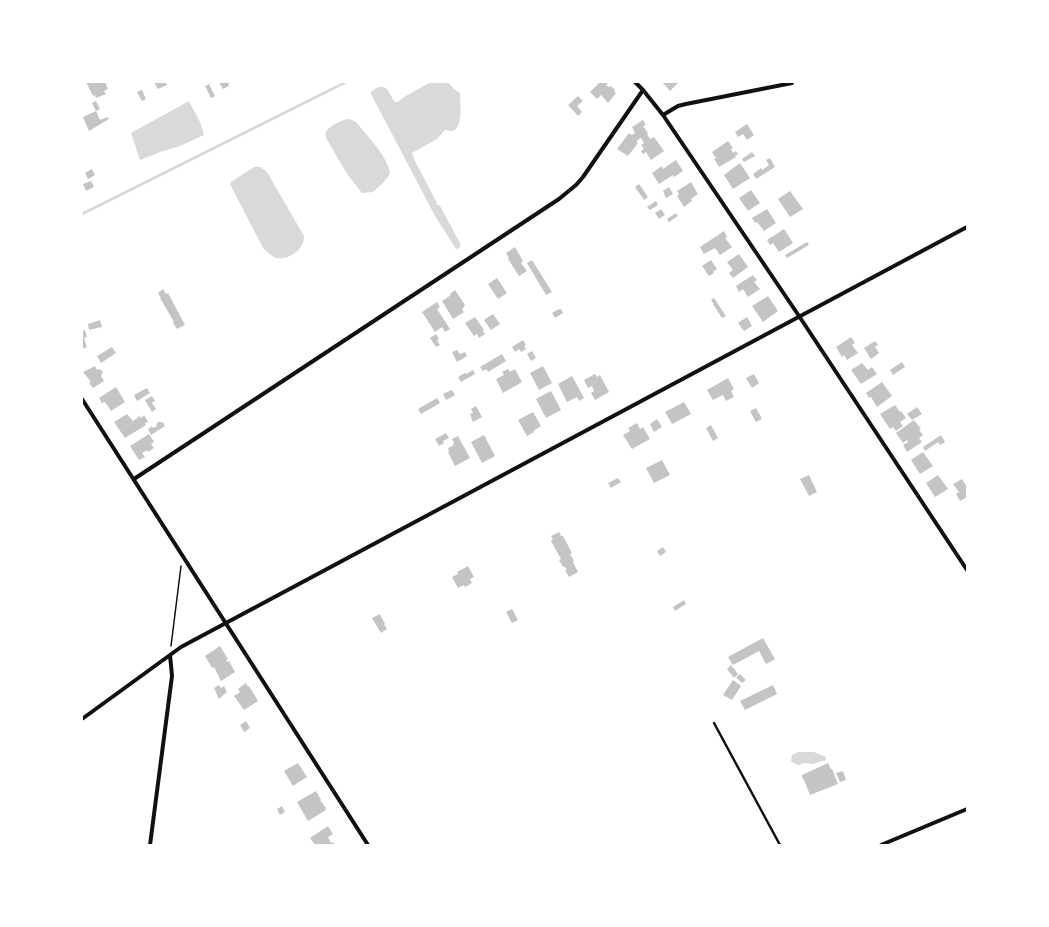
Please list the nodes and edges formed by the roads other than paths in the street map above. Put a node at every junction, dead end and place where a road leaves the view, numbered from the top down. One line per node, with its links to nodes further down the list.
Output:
1 (635, 82): 3 (street)
2 (792, 83): 4 (street)
3 (643, 90): 4 (street); 8 (street)
4 (663, 115): 6 (street)
5 (967, 227): 6 (street)
6 (799, 316): 9 (street); 10 (street)
7 (82, 399): 8 (street)
8 (134, 480): 10 (street)
9 (967, 570)
10 (227, 623): 11 (street); 16 (street)
11 (170, 655): 12 (street); 15 (street)
12 (82, 719)
13 (714, 723): 17 (lane)
14 (967, 808): 18 (street)
15 (150, 845)
16 (368, 845)
17 (780, 845)
18 (882, 845)

